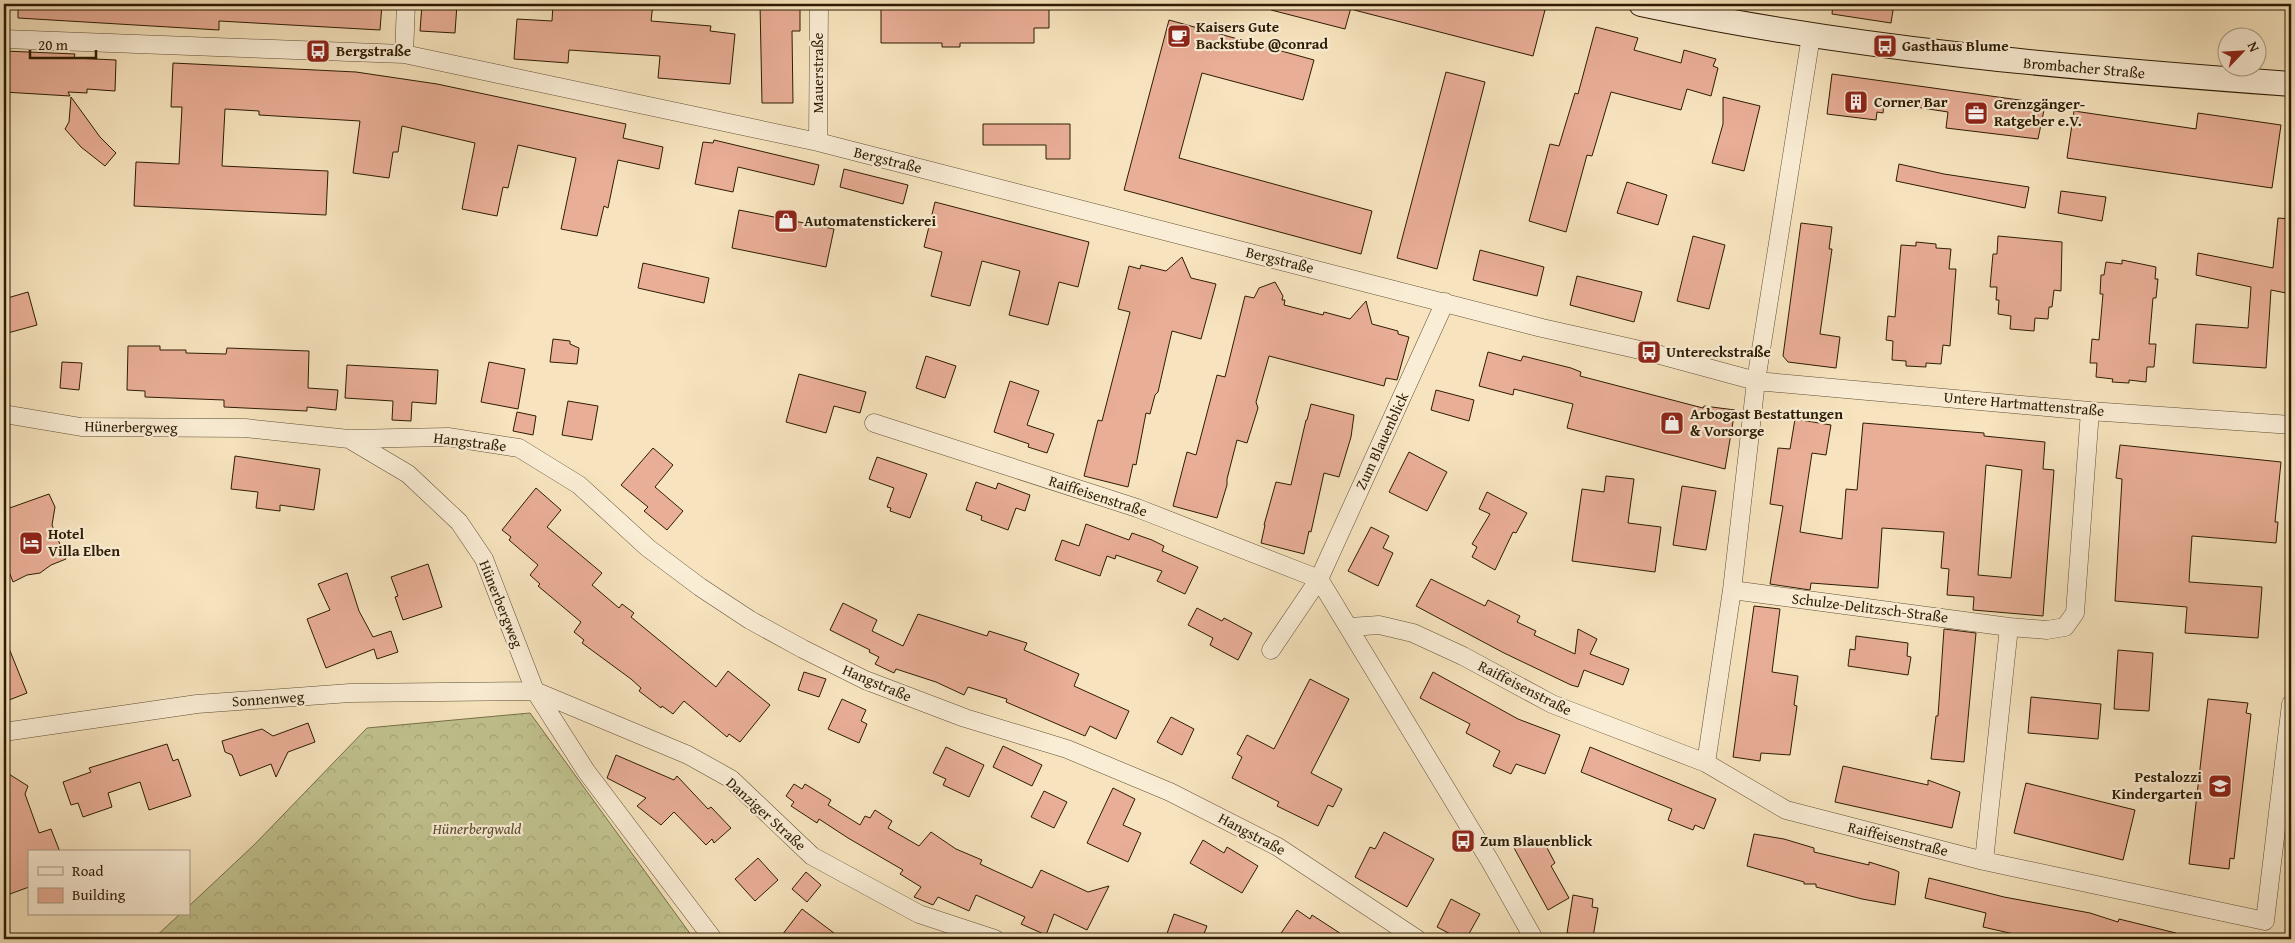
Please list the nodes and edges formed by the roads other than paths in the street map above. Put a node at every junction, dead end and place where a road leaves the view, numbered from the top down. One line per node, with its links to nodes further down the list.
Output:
1 (406, 4): 6 (street)
2 (819, 4): 8 (street, Mauerstraße)
3 (1641, 4): 4 (main road, Brombacher Straße)
4 (1811, 36): 7 (main road, Brombacher Straße); 10 (street)
5 (4, 39): 6 (street, Bergstraße)
6 (404, 54): 8 (street, Bergstraße)
7 (2291, 84)
8 (818, 142): 9 (street, Bergstraße)
9 (1445, 302): 10 (street, Bergstraße); 16 (street, Zum Blauenblick)
10 (1756, 381): 11 (street, Untere Hartmattenstraße); 17 (street)
11 (2090, 411): 14 (street, Untere Hartmattenstraße); 19 (street, Schulze-Delitzsch-Straße)
12 (4, 414): 15 (street, Hünerbergweg)
13 (874, 423): 16 (street, Raiffeisenstraße)
14 (2291, 426)
15 (349, 439): 21 (street, Hünerbergweg); 28 (street, Hangstraße)
16 (1319, 580): 18 (street); 20 (street, Zum Blauenblick)
17 (1732, 590): 19 (street, Schulze-Delitzsch-Straße); 24 (street)
18 (1350, 627): 24 (street, Raiffeisenstraße); 29 (street)
19 (2009, 627): 25 (street)
20 (1271, 650)
21 (535, 691): 23 (street, Sonnenweg); 26 (street, Hünerbergweg); 27 (street, Danziger Straße)
22 (2291, 704): 25 (street, Raiffeisenstraße)
23 (4, 732)
24 (1706, 763): 25 (street, Raiffeisenstraße)
25 (1984, 861)
26 (713, 939)
27 (995, 939)
28 (1417, 939)
29 (1534, 939)

